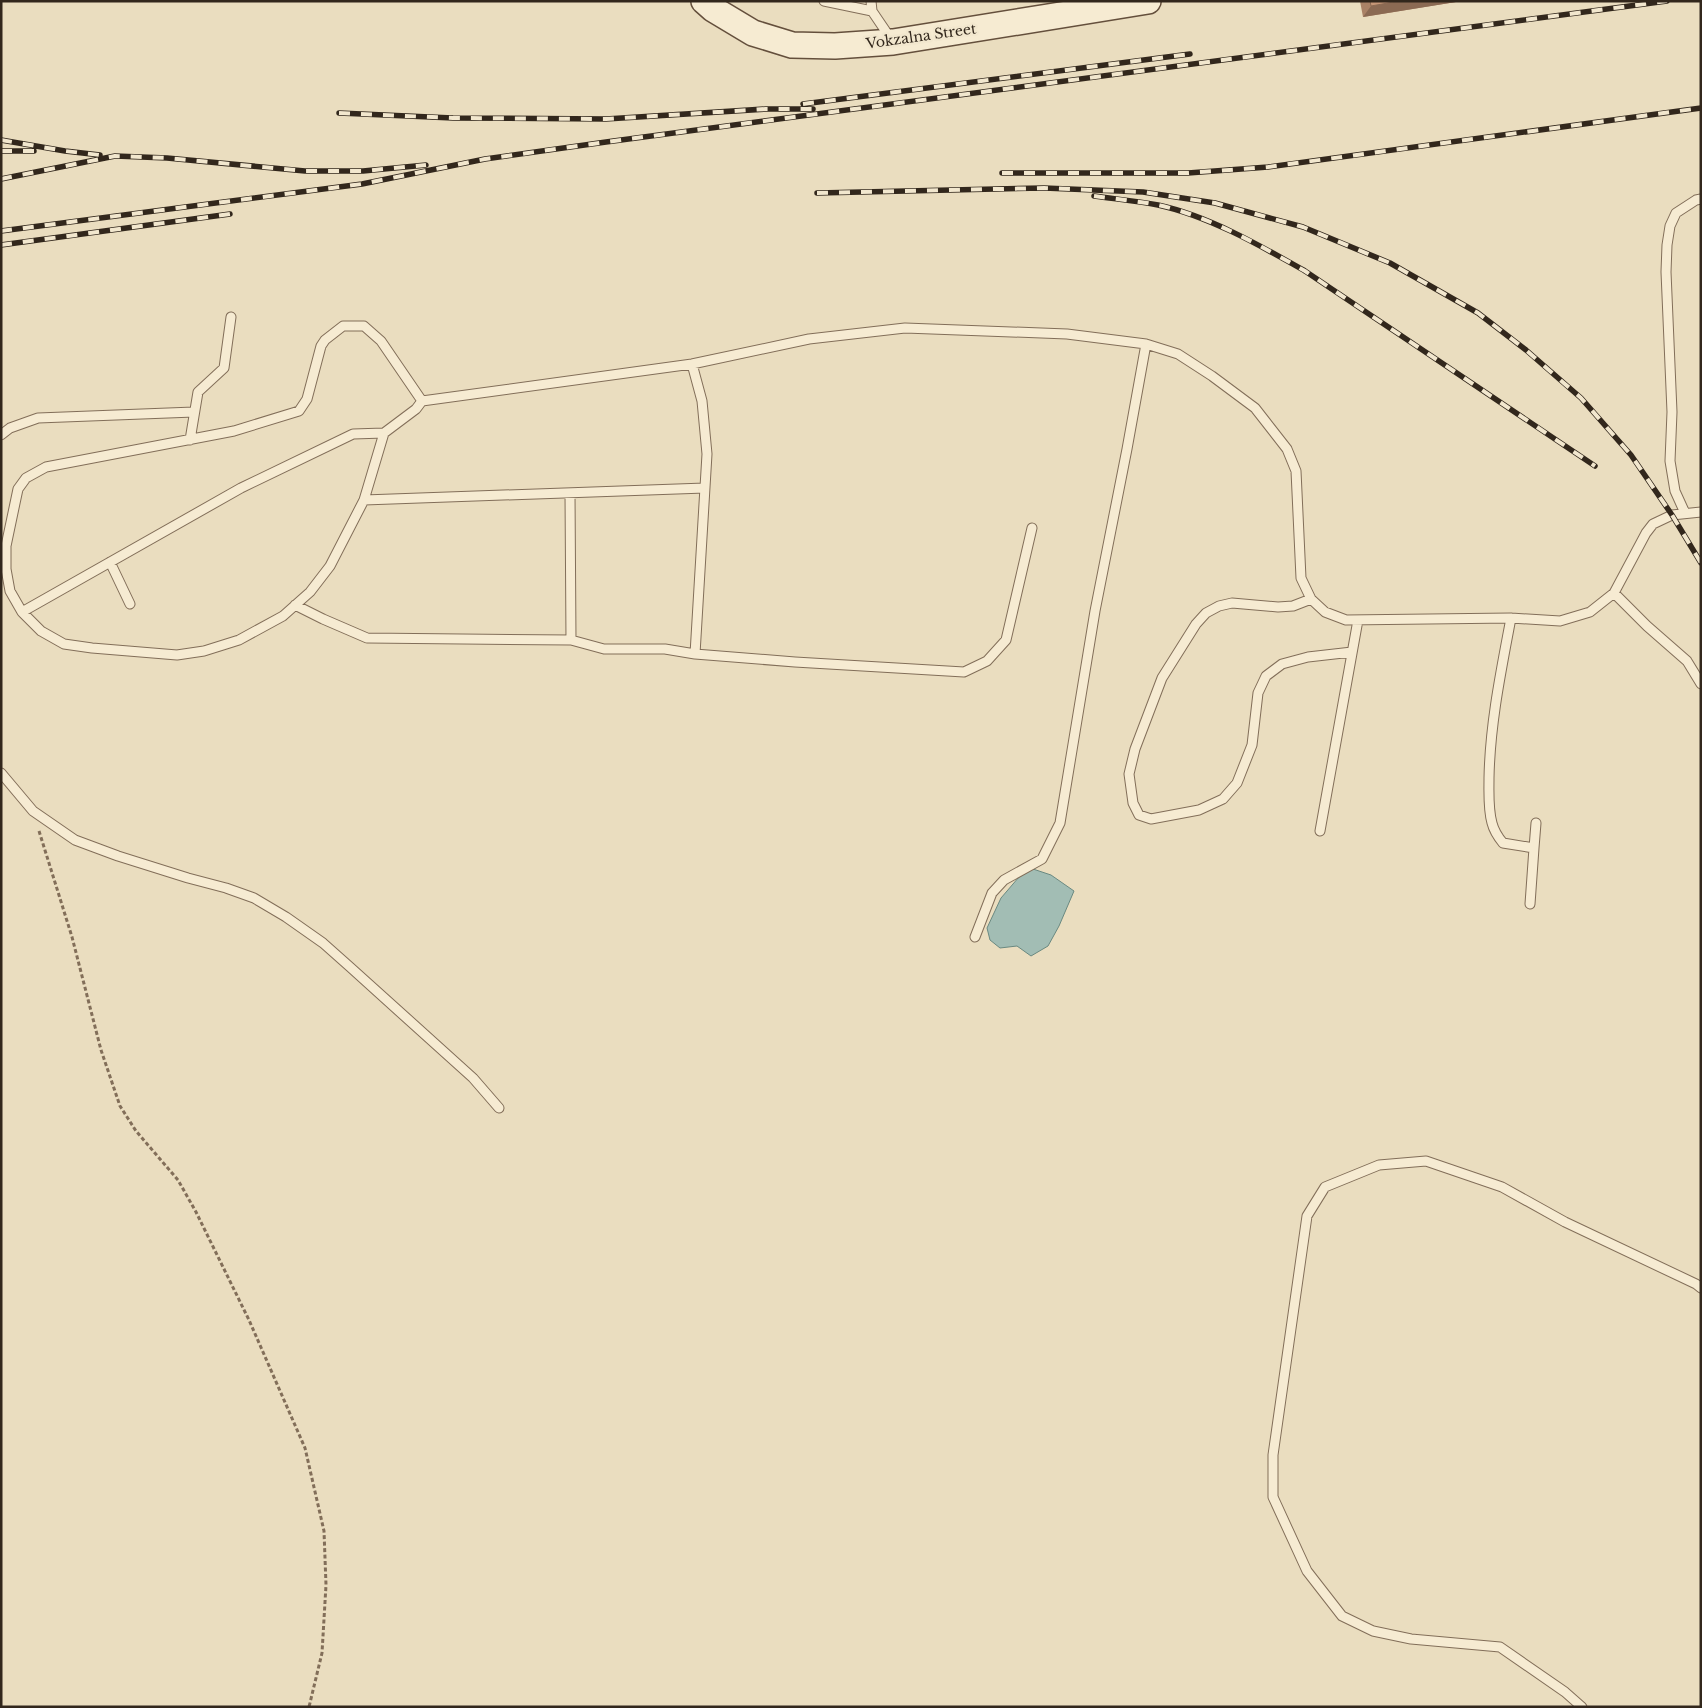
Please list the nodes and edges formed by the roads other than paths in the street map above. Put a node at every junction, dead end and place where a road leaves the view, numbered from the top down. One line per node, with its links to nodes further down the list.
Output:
1 (704, 1): 6 (main road, Vokzalna Street)
2 (824, 1): 5 (lane)
3 (871, 1): 5 (lane)
4 (1148, 1): 6 (main road, Vokzalna Street)
5 (872, 11): 6 (lane)
6 (893, 42)
7 (1701, 199): 20 (lane)
8 (231, 317): 12 (lane)
9 (1146, 344): 10 (lane); 24 (lane); 39 (lane)
10 (692, 364): 11 (lane); 16 (lane)
11 (422, 401): 13 (lane); 15 (lane)
12 (194, 412): 14 (lane); 15 (lane)
13 (384, 433): 18 (lane); 22 (lane)
14 (1, 435)
15 (190, 440): 27 (lane)
16 (705, 488): 17 (lane); 32 (lane)
17 (570, 493): 18 (lane); 30 (lane)
18 (364, 500): 26 (lane)
19 (1701, 512): 20 (lane)
20 (1685, 513): 23 (lane)
21 (1032, 528): 32 (lane)
22 (110, 562): 25 (lane); 27 (lane)
23 (1614, 593): 28 (lane); 33 (lane)
24 (1311, 599): 29 (lane); 31 (lane)
25 (130, 604)
26 (296, 605): 27 (lane); 30 (lane)
27 (22, 612)
28 (1511, 618): 29 (lane); 37 (lane)
29 (1358, 620): 31 (lane)
30 (572, 640): 32 (lane)
31 (1352, 652): 36 (lane)
32 (695, 654)
33 (1701, 684)
34 (1, 773): 40 (lane)
35 (1536, 823): 37 (lane)
36 (1320, 831)
37 (1534, 848): 38 (lane)
38 (1530, 904)
39 (975, 936)
40 (499, 1108)
41 (1701, 1288): 42 (lane)
42 (1582, 1707)

